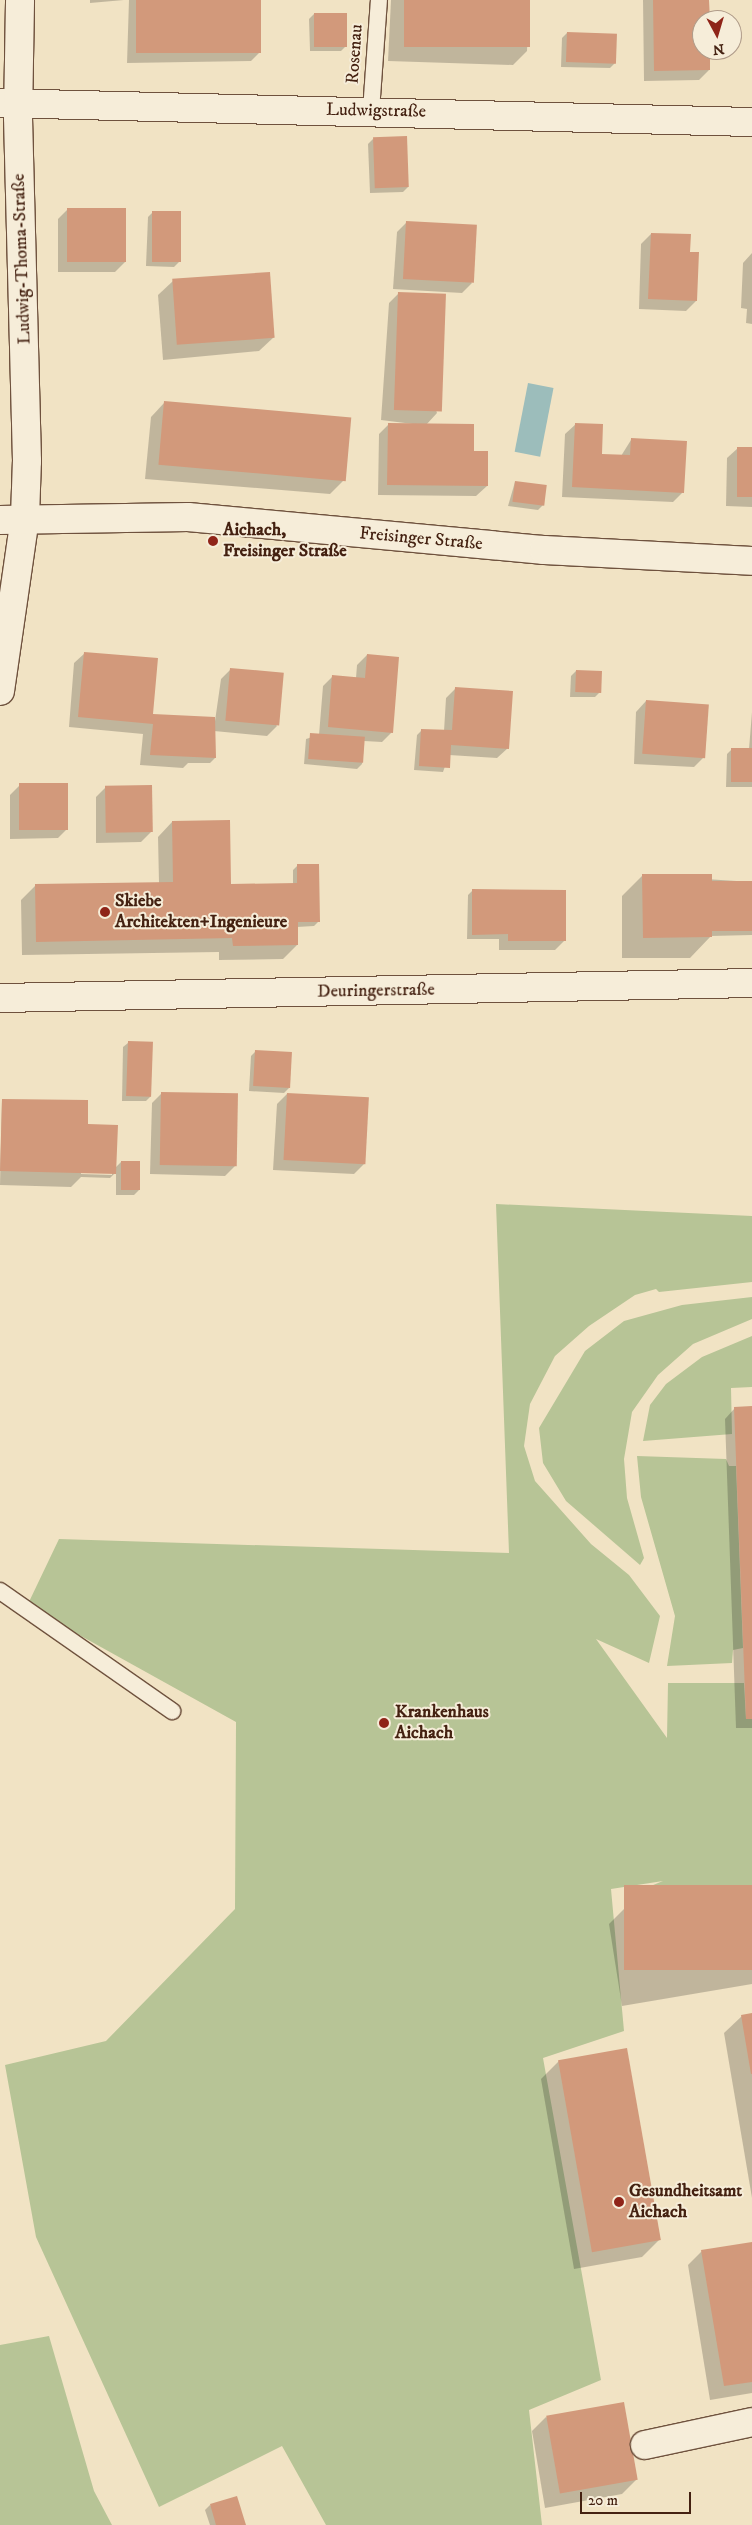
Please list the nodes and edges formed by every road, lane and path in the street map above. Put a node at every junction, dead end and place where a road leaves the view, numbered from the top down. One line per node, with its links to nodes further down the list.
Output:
1 (20, 0): 3 (street, Ludwig-Thoma-Straße)
2 (379, 0): 4 (lane, Rosenau)
3 (9, 103): 4 (street, Ludwigstraße); 6 (street, Ludwig-Thoma-Straße)
4 (371, 111): 5 (street, Ludwigstraße)
5 (752, 122)
6 (13, 518): 7 (street, Freisinger Straße); 8 (street, Ludwig-Thoma-Straße)
7 (752, 561)
8 (0, 691)
9 (752, 983): 10 (street, Deuringerstraße)
10 (0, 998)
11 (0, 1591): 12 (lane)
12 (172, 1711)
13 (752, 2422): 14 (street)
14 (645, 2444)

